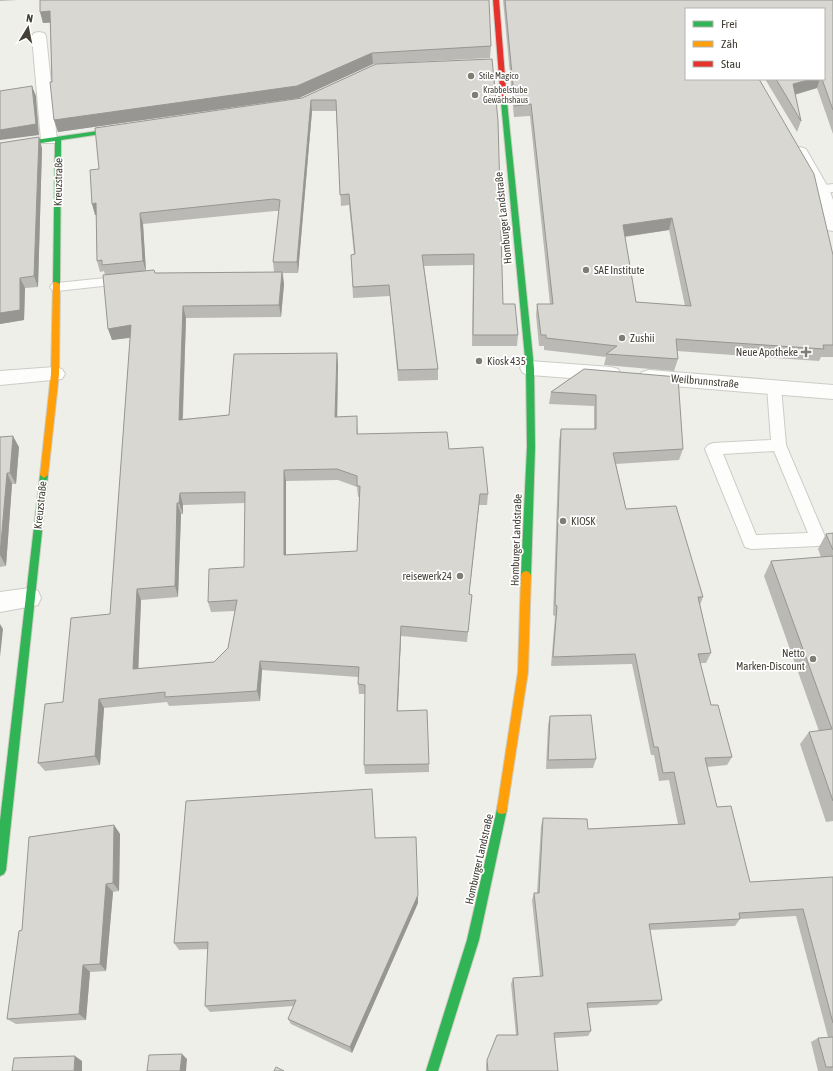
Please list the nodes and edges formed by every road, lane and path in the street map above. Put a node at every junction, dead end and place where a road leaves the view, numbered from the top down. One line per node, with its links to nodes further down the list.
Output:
1 (496, 0): 11 (street, Homburger Landstraße)
2 (39, 36): 4 (street, Kreuzstraße)
3 (137, 128): 4 (street)
4 (54, 140): 6 (street); 10 (street, Kreuzstraße)
5 (793, 141): 7 (street)
6 (0, 147)
7 (827, 188): 8 (street)
8 (833, 226)
9 (136, 278): 10 (lane)
10 (57, 287): 12 (street, Kreuzstraße)
11 (530, 368): 14 (street, Weilbrunnstraße); 20 (street, Homburger Landstraße)
12 (54, 374): 13 (street); 17 (street, Kreuzstraße)
13 (0, 378)
14 (774, 387): 15 (street, Weilbrunnstraße); 16 (lane)
15 (833, 392)
16 (779, 446): 16 (lane)
17 (30, 598): 18 (street); 19 (street, Kreuzstraße)
18 (0, 602)
19 (0, 870)
20 (432, 1071)

